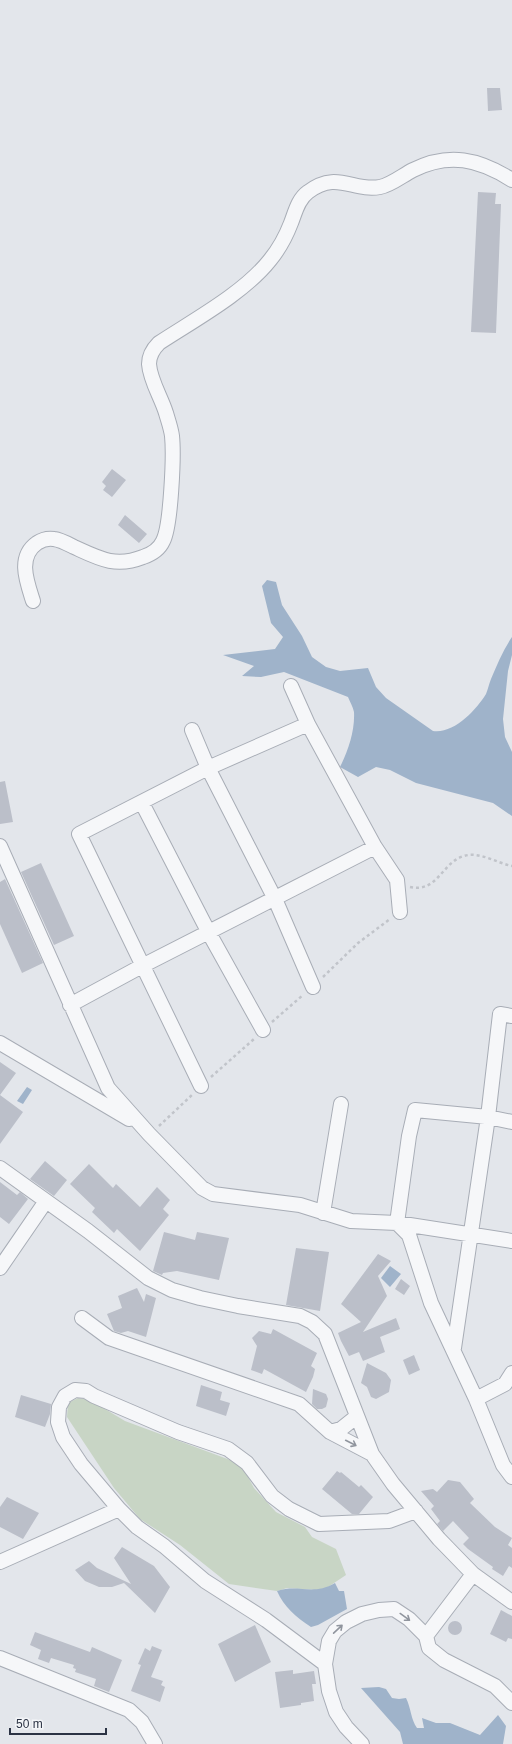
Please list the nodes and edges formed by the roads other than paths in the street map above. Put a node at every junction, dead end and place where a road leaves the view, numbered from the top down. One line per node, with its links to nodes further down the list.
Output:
1 (512, 180): 2 (street)
2 (33, 601)
3 (292, 686): 4 (street)
4 (308, 724): 6 (street); 9 (street)
5 (192, 730): 6 (street)
6 (208, 768): 7 (street); 10 (street)
7 (142, 803): 12 (street); 13 (street)
8 (0, 846): 15 (street)
9 (375, 847): 10 (street); 11 (street)
10 (275, 900): 12 (street); 14 (street)
11 (400, 912)
12 (209, 933): 13 (street); 17 (street)
13 (142, 966): 15 (street); 19 (street)
14 (313, 987)
15 (70, 1005): 23 (street)
16 (512, 1016): 21 (street)
17 (263, 1030)
18 (0, 1043): 23 (street)
19 (201, 1086)
20 (341, 1104): 26 (street)
21 (488, 1117): 22 (street); 27 (street); 28 (street)
22 (512, 1122)
23 (142, 1126): 26 (street)
24 (0, 1168): 25 (street)
25 (46, 1201): 30 (street); 35 (street)
26 (324, 1213): 27 (street)
27 (396, 1223): 28 (street); 32 (street)
28 (470, 1234): 29 (street); 32 (street)
29 (512, 1241)
30 (0, 1268)
31 (82, 1318): 36 (street)
32 (454, 1348): 34 (street)
33 (512, 1373): 34 (street)
34 (476, 1399): 38 (street)
35 (356, 1417): 36 (street); 37 (street)
36 (330, 1432): 37 (street, one-way to 37)
37 (372, 1454): 40 (street)
38 (512, 1477)
39 (119, 1510): 40 (street); 41 (street); 46 (street)
40 (416, 1511): 42 (street)
41 (0, 1562)
42 (473, 1574): 43 (street); 44 (street)
43 (512, 1602)
44 (426, 1636): 46 (street, one-way to 44); 47 (street)
45 (0, 1658): 48 (street)
46 (325, 1664): 49 (street)
47 (512, 1703)
48 (155, 1744)
49 (362, 1744)

